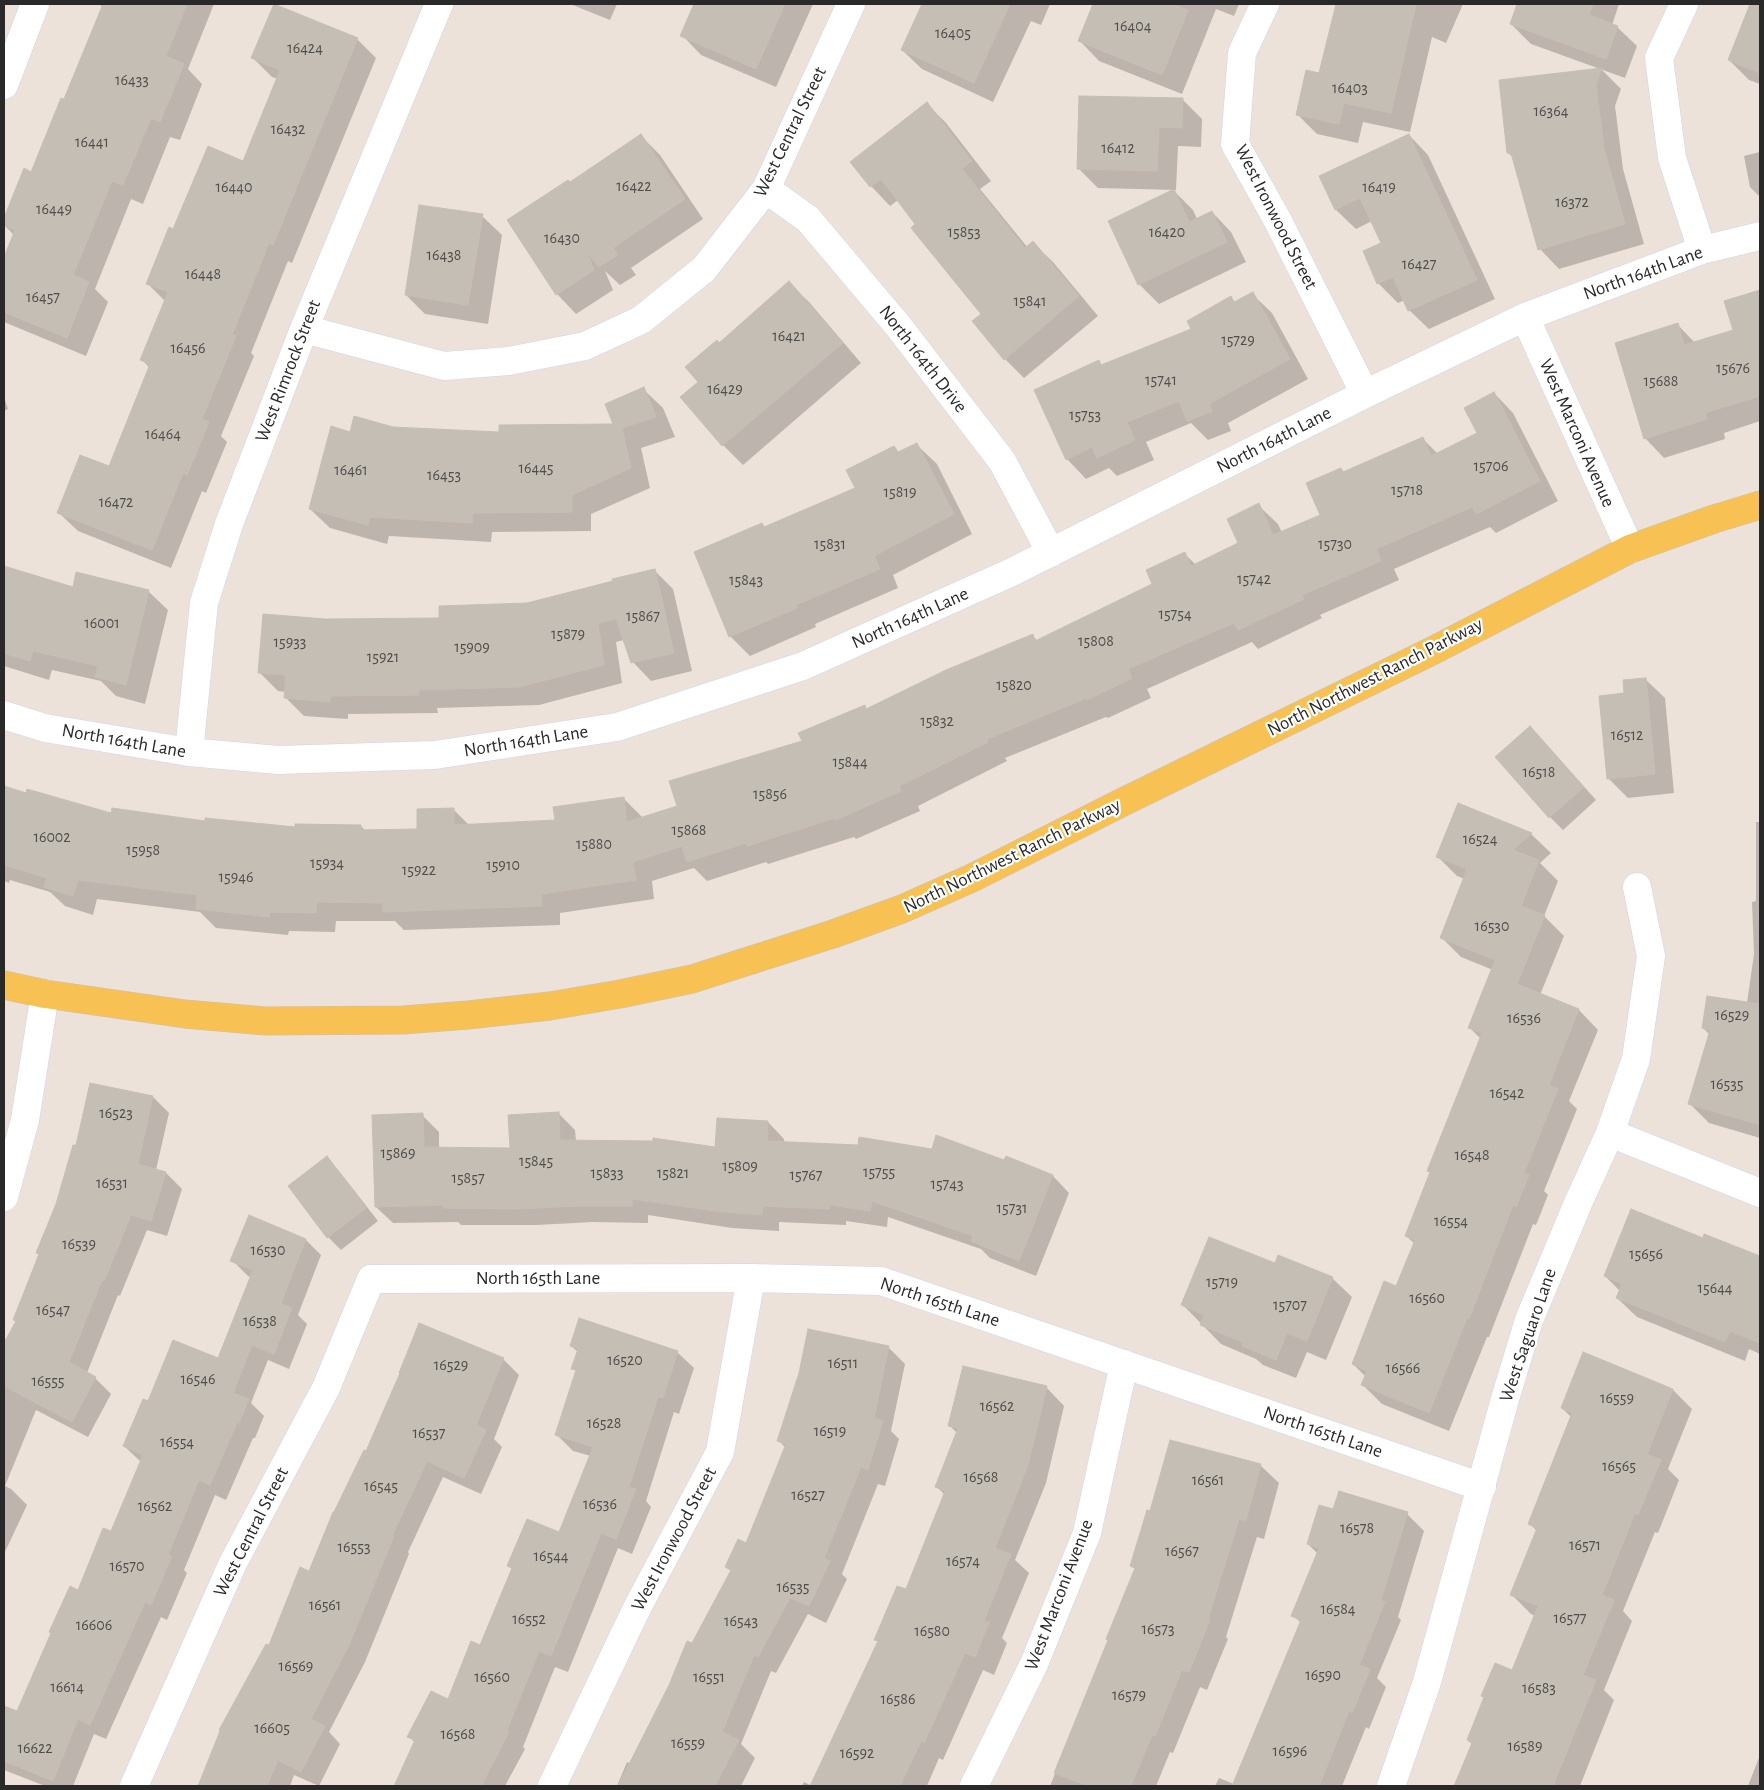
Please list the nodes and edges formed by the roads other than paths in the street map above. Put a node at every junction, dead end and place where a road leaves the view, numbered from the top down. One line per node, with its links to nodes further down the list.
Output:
1 (35, 4): 6 (street)
2 (852, 4): 7 (street, West Central Street)
3 (1265, 4): 12 (street, West Ironwood Street)
4 (1684, 4): 9 (street)
5 (429, 7): 11 (street, West Rimrock Street)
6 (4, 85)
7 (766, 189): 11 (street, West Central Street); 15 (street, North 164th Drive)
8 (1760, 236): 9 (street, North 164th Lane)
9 (1702, 250): 10 (street, North 164th Lane)
10 (1525, 316): 12 (street, North 164th Lane); 14 (street, West Marconi Avenue)
11 (304, 329): 17 (street, West Rimrock Street)
12 (1365, 394): 15 (street, North 164th Lane)
13 (1760, 505): 14 (main road, North Northwest Ranch Parkway)
14 (1630, 549): 20 (main road, North Northwest Ranch Parkway)
15 (1051, 553): 17 (street, North 164th Lane)
16 (4, 715): 17 (street, North 164th Lane)
17 (189, 752)
18 (1637, 886): 21 (street, West Saguaro Lane)
19 (4, 985): 20 (main road, North Northwest Ranch Parkway)
20 (45, 994): 23 (street)
21 (1610, 1133): 22 (street); 27 (street, West Saguaro Lane)
22 (1760, 1193)
23 (4, 1196)
24 (751, 1278): 25 (street, North 165th Lane); 26 (street, North 165th Lane); 29 (street, West Ironwood Street)
25 (370, 1279): 28 (street, West Central Street)
26 (1124, 1364): 27 (street, North 165th Lane); 30 (street, West Marconi Avenue)
27 (1482, 1486): 31 (street, West Saguaro Lane)
28 (134, 1786)
29 (552, 1786)
30 (974, 1786)
31 (1391, 1786)

